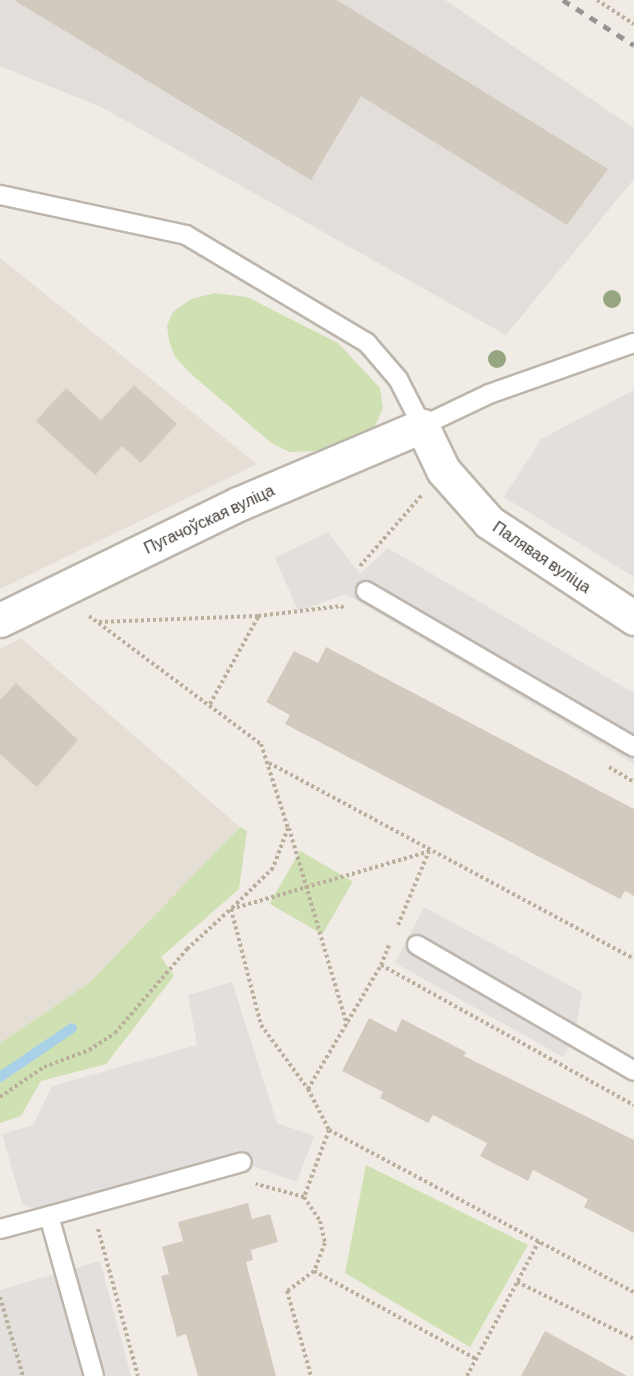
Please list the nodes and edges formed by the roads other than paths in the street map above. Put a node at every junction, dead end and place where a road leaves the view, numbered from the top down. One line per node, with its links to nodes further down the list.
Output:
1 (0, 195): 3 (lane)
2 (634, 343): 3 (lane)
3 (422, 426): 5 (street, Палявая вуліца); 6 (street, Пугачоўская вуліца)
4 (366, 591): 7 (lane)
5 (634, 618)
6 (0, 620)
7 (634, 747)
8 (417, 945): 9 (lane)
9 (634, 1071)
10 (242, 1162): 11 (lane)
11 (49, 1216): 12 (lane); 13 (lane)
12 (0, 1229)
13 (93, 1376)

